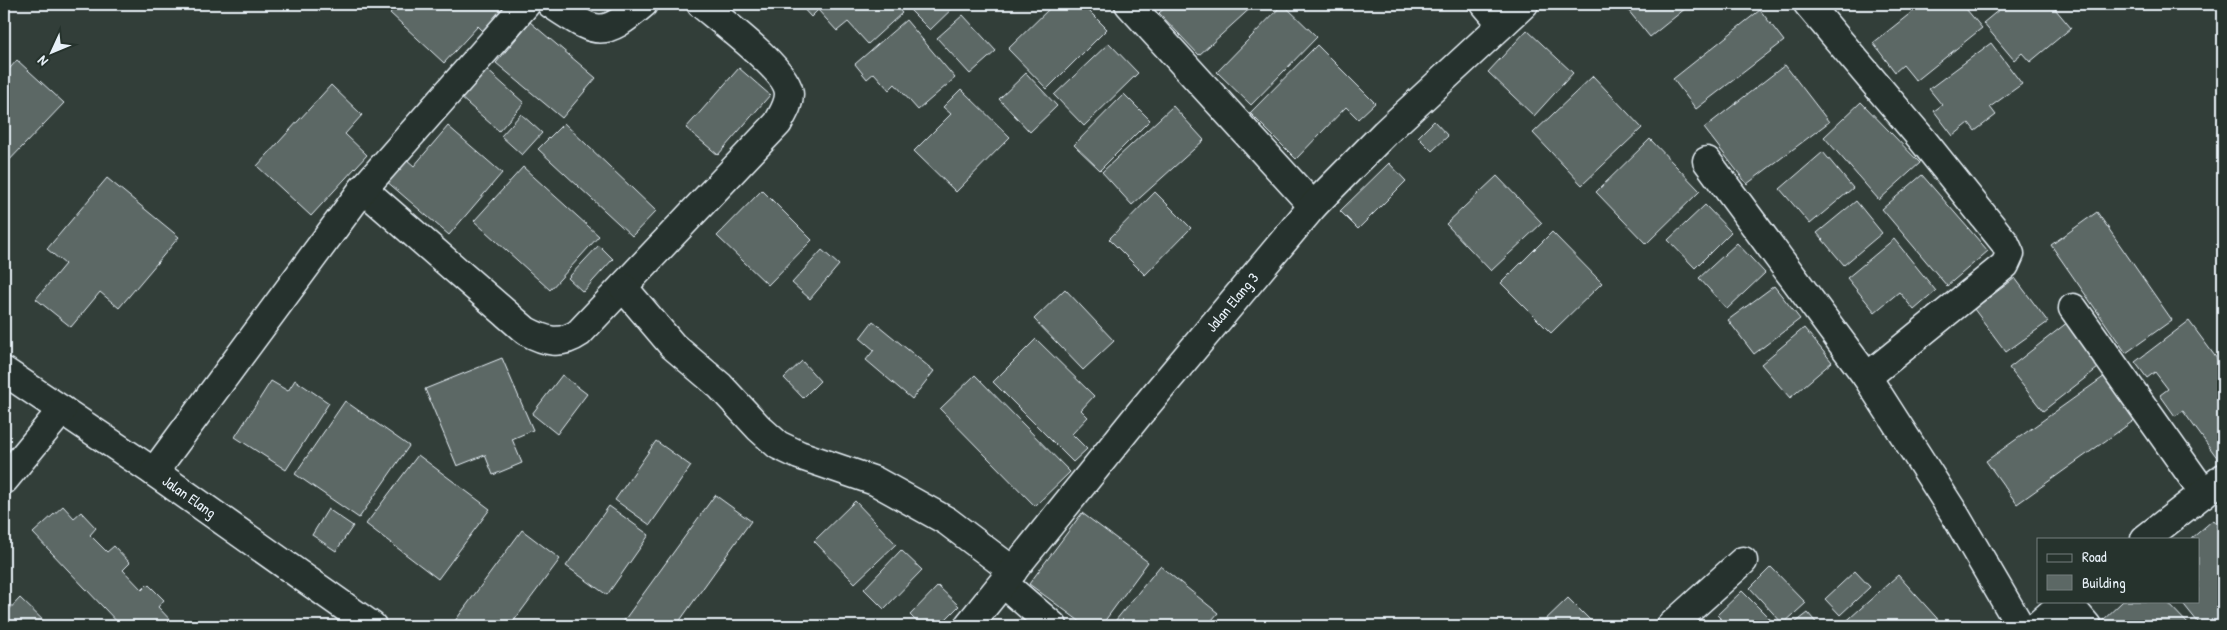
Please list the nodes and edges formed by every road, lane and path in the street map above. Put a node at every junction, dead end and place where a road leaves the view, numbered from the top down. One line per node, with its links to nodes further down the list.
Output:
1 (526, 4): 11 (street)
2 (551, 4): 3 (street)
3 (643, 4)
4 (702, 4): 13 (street)
5 (1128, 4): 12 (street)
6 (1485, 4): 9 (street)
7 (1524, 4): 9 (street, Jalan Elang 3)
8 (1808, 4): 16 (street)
9 (1502, 24): 12 (street, Jalan Elang 3)
10 (1707, 161): 16 (street)
11 (363, 189): 13 (street); 18 (street)
12 (1313, 206): 23 (street, Jalan Elang 3)
13 (623, 287): 23 (street)
14 (2073, 308): 20 (street)
15 (4, 371): 17 (street, Jalan Elang)
16 (1867, 377): 30 (street)
17 (62, 410): 18 (street, Jalan Elang); 19 (street)
18 (154, 472): 26 (street, Jalan Elang)
19 (4, 480)
20 (2214, 485): 21 (street)
21 (2146, 538)
22 (1743, 561): 29 (street)
23 (1008, 577): 27 (street, Jalan Elang 3); 28 (street)
24 (2064, 602): 31 (street)
25 (2066, 602): 32 (street)
26 (372, 626)
27 (968, 626)
28 (1053, 626)
29 (1671, 626)
30 (2020, 626)
31 (2037, 626)
32 (2087, 626)

